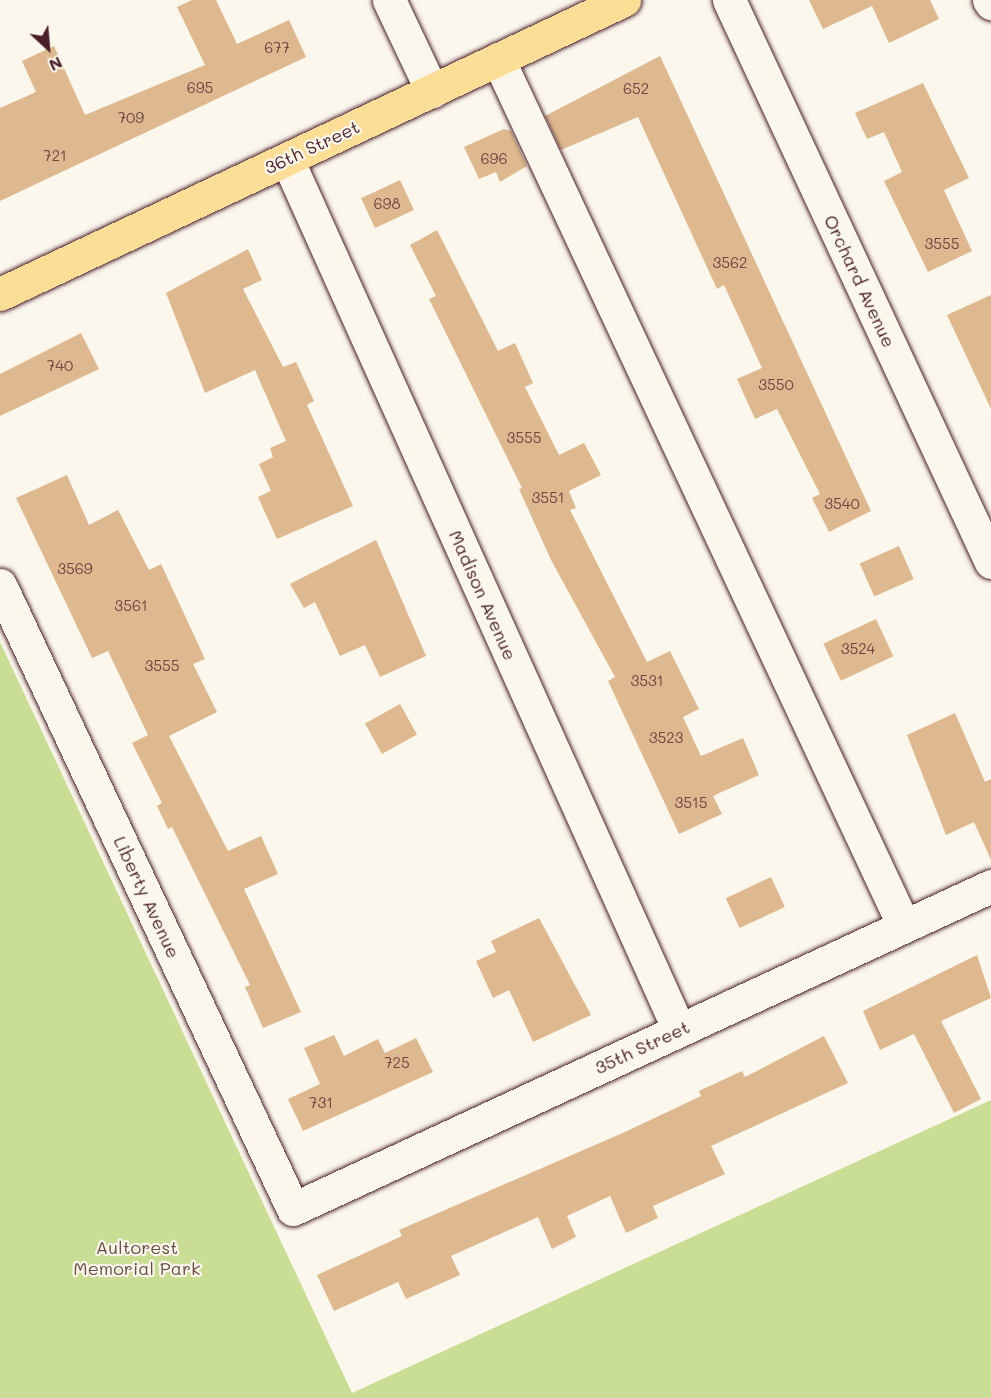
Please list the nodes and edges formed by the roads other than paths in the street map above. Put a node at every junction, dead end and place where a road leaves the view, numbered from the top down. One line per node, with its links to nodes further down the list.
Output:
1 (388, 0): 5 (street)
2 (624, 0): 4 (main road, 36th Street)
3 (729, 0): 8 (street, Orchard Avenue)
4 (498, 60): 5 (main road, 36th Street); 11 (street)
5 (432, 91): 6 (main road, 36th Street)
6 (287, 159): 7 (main road, 36th Street); 12 (street, Madison Avenue)
7 (0, 294)
8 (991, 562)
9 (0, 585): 13 (street, Liberty Avenue)
10 (991, 886): 11 (street, 35th Street)
11 (904, 926): 12 (street, 35th Street)
12 (679, 1030): 13 (street, 35th Street)
13 (293, 1209)

